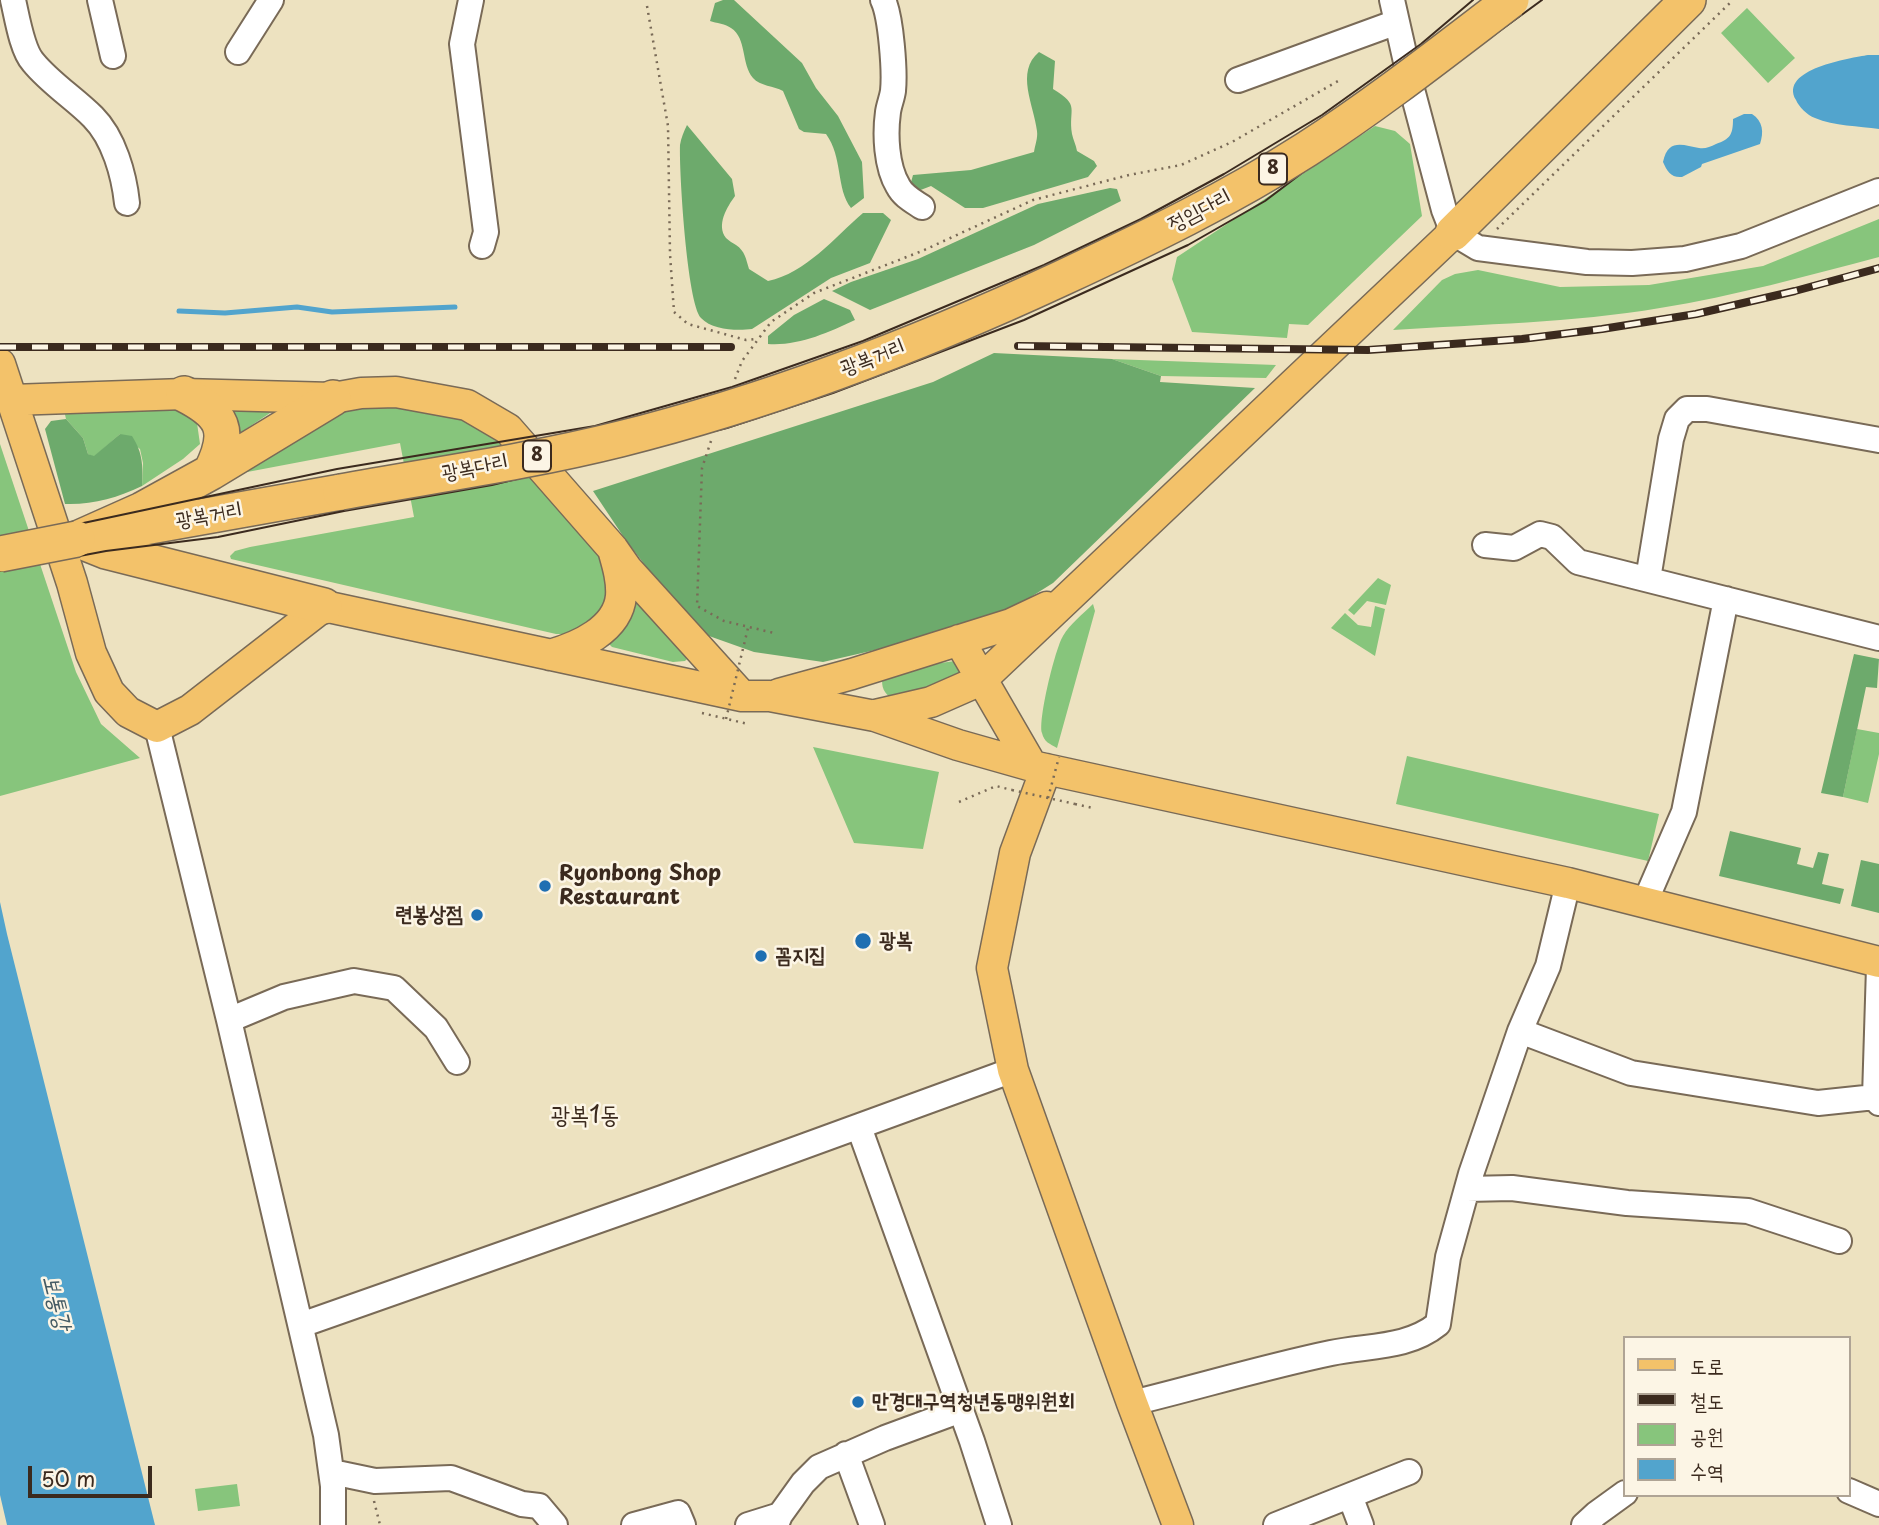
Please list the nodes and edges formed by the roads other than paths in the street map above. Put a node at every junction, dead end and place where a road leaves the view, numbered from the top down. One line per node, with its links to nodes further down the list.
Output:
1 (13, 0): 13 (street)
2 (100, 0): 10 (street)
3 (271, 0): 9 (street)
4 (471, 0): 16 (street)
5 (883, 0): 14 (street)
6 (1511, 0): 17 (highway, 정임다리 / 8, bridge)
7 (1688, 0): 15 (highway)
8 (1394, 11): 11 (street); 15 (street)
9 (238, 52)
10 (113, 56)
11 (1238, 80)
12 (1879, 191): 15 (street)
13 (127, 203)
14 (922, 207)
15 (1465, 241): 31 (main road)
16 (482, 246)
17 (1012, 301): 22 (highway, 광복거리 / 8, bridge)
18 (0, 364): 21 (main road)
19 (184, 394): 20 (main road); 21 (main road); 24 (highway)
20 (333, 398): 24 (highway); 28 (main road)
21 (12, 400): 41 (main road)
22 (726, 407): 25 (highway, 광복다리 / 8, bridge)
23 (1879, 440): 30 (street)
24 (211, 472): 26 (highway)
25 (341, 492): 26 (highway, 광복거리 / 8)
26 (77, 539): 29 (highway, 8, bridge); 33 (highway)
27 (1485, 545): 30 (street)
28 (613, 549): 36 (main road); 39 (main road)
29 (0, 554)
30 (1647, 579): 32 (street)
31 (1073, 594): 35 (main road); 38 (main road)
32 (1726, 598): 34 (street); 44 (street)
33 (324, 606): 36 (main road); 41 (main road)
34 (1879, 638)
35 (959, 640): 37 (main road); 38 (main road)
36 (550, 655): 39 (main road)
37 (852, 674): 39 (main road); 40 (main road)
38 (981, 680): 40 (main road); 42 (main road)
39 (747, 709): 40 (main road)
40 (875, 716): 42 (main road)
41 (157, 727): 46 (street)
42 (1046, 772): 43 (main road); 49 (main road)
43 (1567, 883): 44 (main road); 47 (street)
44 (1645, 902): 45 (main road)
45 (1879, 964): 50 (street)
46 (229, 1020): 48 (street); 54 (street)
47 (1520, 1031): 50 (street); 52 (street)
48 (457, 1062)
49 (1013, 1070): 51 (street); 55 (main road)
50 (1877, 1100)
51 (859, 1126): 54 (street); 56 (street)
52 (1467, 1189): 53 (street); 55 (street)
53 (1839, 1241)
54 (301, 1325): 58 (street)
55 (1132, 1403): 73 (main road)
56 (961, 1410): 57 (street); 72 (street)
57 (846, 1454): 64 (street); 71 (street)
58 (332, 1472): 66 (street); 67 (street)
59 (1409, 1472): 62 (street)
60 (1851, 1492): 63 (street)
61 (1624, 1494): 65 (street)
62 (1350, 1496): 74 (street); 75 (street)
63 (1879, 1504)
64 (778, 1520): 70 (street)
65 (1589, 1523)
66 (334, 1525)
67 (555, 1525)
68 (634, 1525): 69 (street)
69 (683, 1525)
70 (748, 1525)
71 (872, 1525)
72 (999, 1525)
73 (1178, 1525)
74 (1276, 1525)
75 (1361, 1525)

